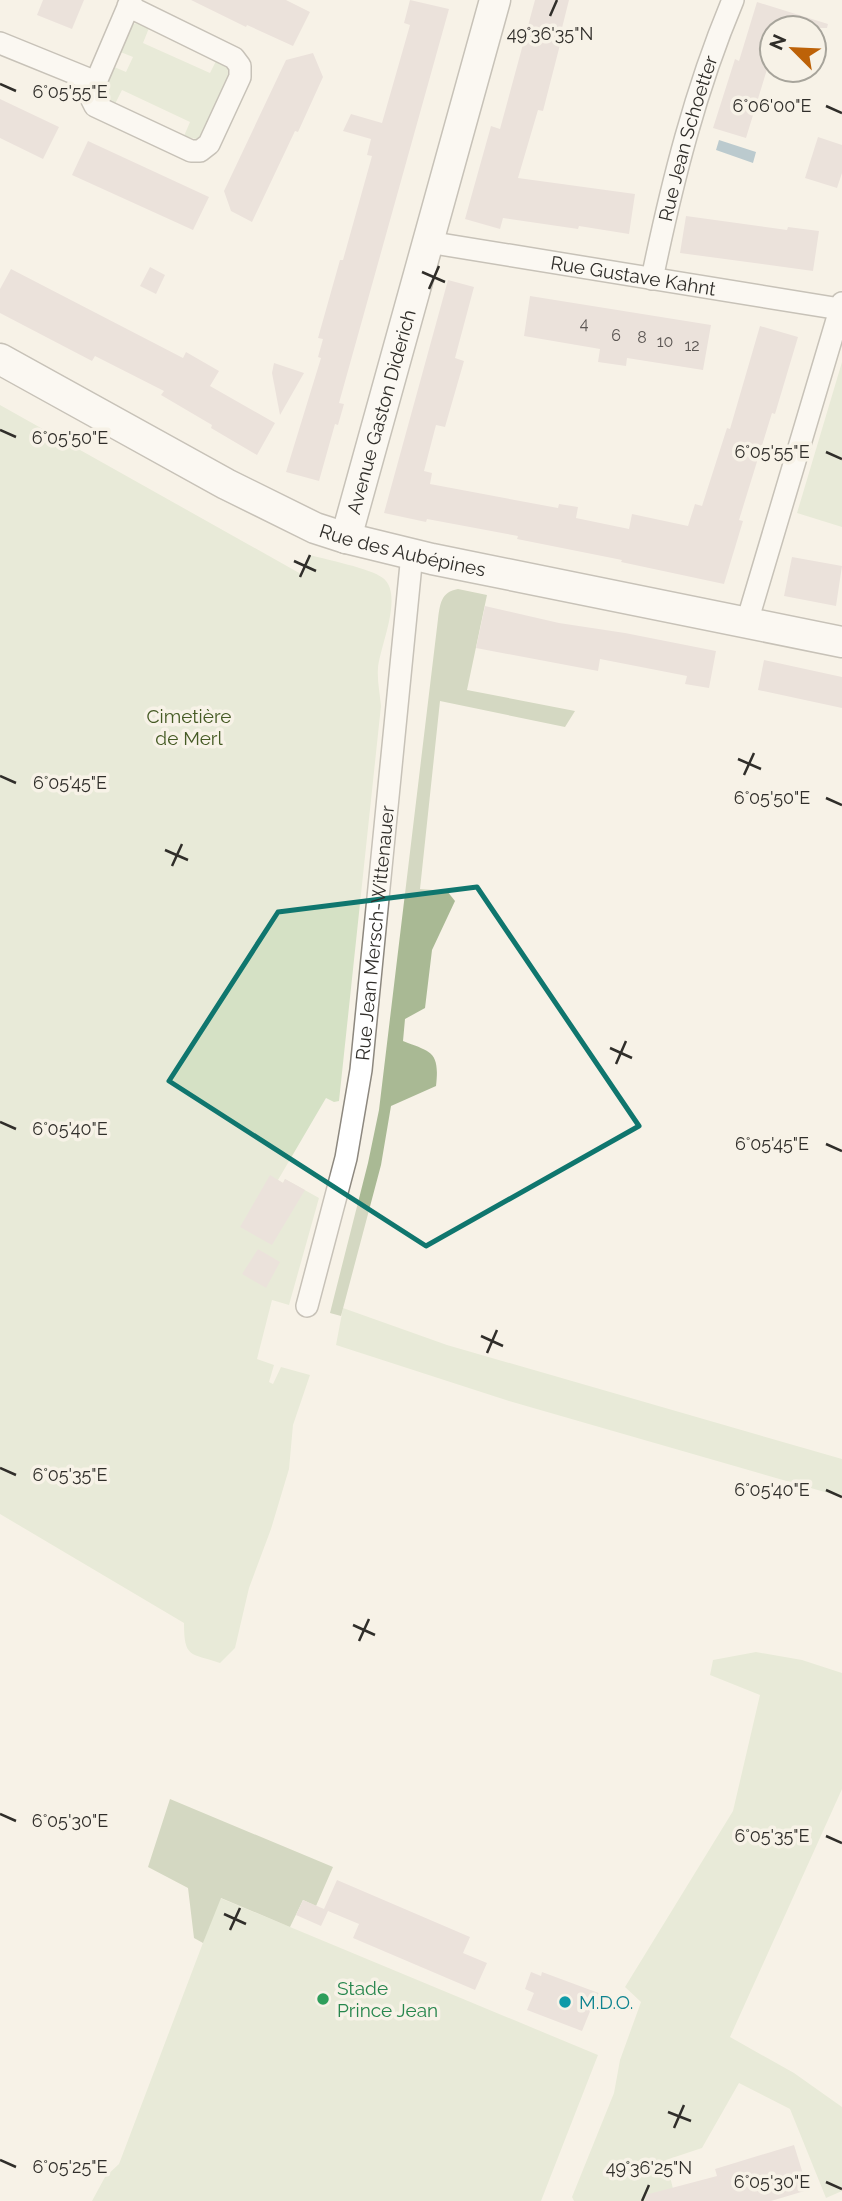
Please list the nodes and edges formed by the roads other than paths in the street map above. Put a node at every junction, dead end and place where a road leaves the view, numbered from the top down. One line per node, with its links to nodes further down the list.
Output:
1 (495, 0): 6 (street, Avenue Gaston Diderich)
2 (733, 0): 7 (street, Rue Jean Schoetter)
3 (129, 3): 5 (street); 5 (street)
4 (0, 43): 5 (street)
5 (96, 82)
6 (428, 242): 7 (street, Rue Gustave Kahnt); 10 (street, Avenue Gaston Diderich)
7 (652, 278): 8 (street, Rue Gustave Kahnt)
8 (841, 306): 12 (street)
9 (0, 359): 10 (street, Rue des Aubépines)
10 (345, 538): 11 (street, Rue des Aubépines)
11 (412, 554): 12 (street, Rue des Aubépines); 14 (street, Rue Jean Mersch-Wittenauer)
12 (747, 622): 13 (street, Rue des Aubépines)
13 (842, 642)
14 (307, 1306)

